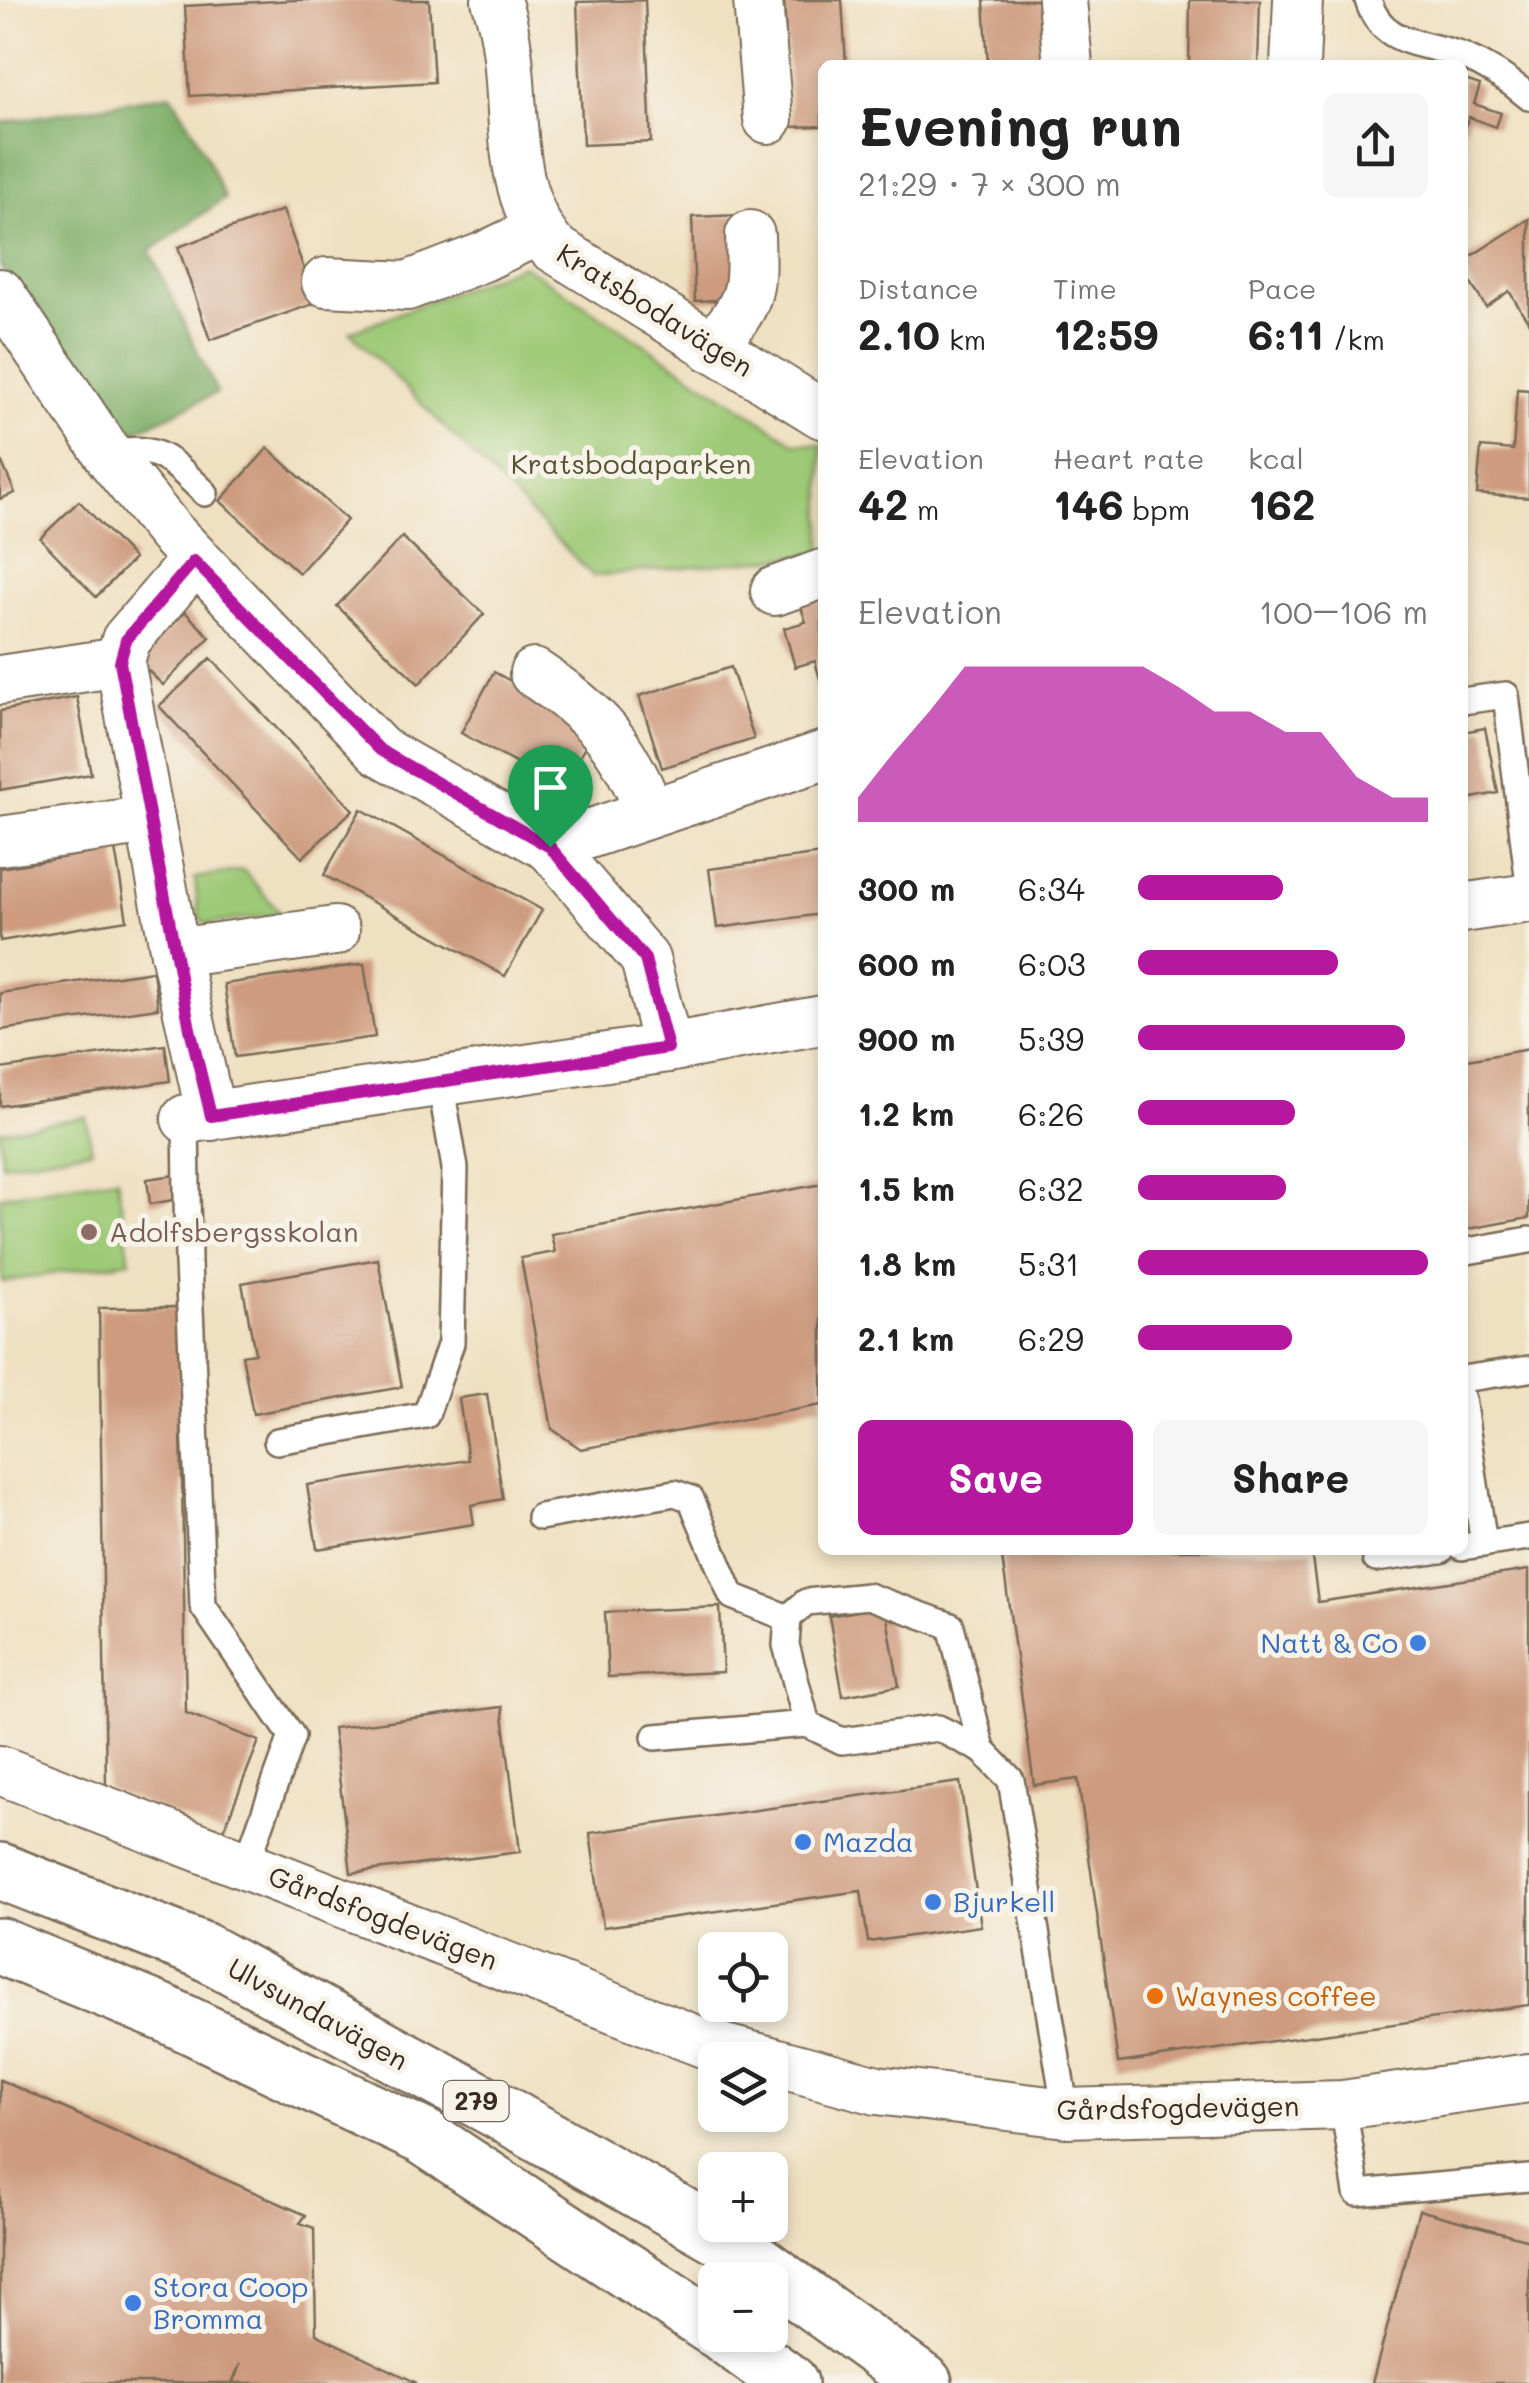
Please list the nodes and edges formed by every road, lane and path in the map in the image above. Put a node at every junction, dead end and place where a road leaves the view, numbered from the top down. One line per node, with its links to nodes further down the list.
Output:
1 (496, 0): 10 (street, Kratsbodavägen)
2 (758, 0): 9 (street)
3 (1062, 0): 6 (street)
4 (1298, 0): 7 (street)
5 (1368, 0): 8 (lane)
6 (1068, 60)
7 (1295, 60)
8 (1529, 97)
9 (768, 119)
10 (539, 230): 12 (street); 14 (street, Kratsbodavägen)
11 (750, 235): 14 (street)
12 (326, 282)
13 (0, 293): 16 (street)
14 (712, 348): 15 (street, Kratsbodavägen)
15 (818, 412)
16 (108, 454): 17 (lane); 18 (street)
17 (205, 493)
18 (194, 561): 21 (street); 29 (street)
19 (818, 575): 20 (street)
20 (774, 591)
21 (120, 662): 23 (street); 27 (street)
22 (534, 673): 26 (street)
23 (0, 680)
24 (1468, 700): 30 (lane)
25 (818, 757): 26 (street)
26 (650, 813): 29 (street)
27 (150, 820): 28 (street); 34 (street)
28 (0, 840)
29 (550, 847): 36 (street)
30 (1529, 884)
31 (1529, 898): 32 (street)
32 (1468, 907)
33 (335, 931): 34 (street)
34 (175, 954): 38 (street)
35 (818, 1021): 36 (street)
36 (668, 1048): 37 (street)
37 (440, 1081): 38 (street); 43 (lane)
38 (199, 1117): 55 (lane)
39 (1529, 1240): 40 (lane)
40 (1468, 1251)
41 (1529, 1369): 42 (lane)
42 (1468, 1378)
43 (277, 1441)
44 (1468, 1479): 47 (lane)
45 (540, 1516): 50 (lane)
46 (1529, 1537): 47 (lane)
47 (1473, 1545)
48 (1375, 1555): 49 (lane)
49 (1408, 1555)
50 (788, 1618): 51 (lane); 53 (lane)
51 (807, 1724): 52 (lane); 53 (lane)
52 (655, 1737)
53 (982, 1750): 62 (lane)
54 (0, 1770): 55 (street, Gårdsfogdevägen)
55 (246, 1865): 58 (street, Gårdsfogdevägen)
56 (0, 1871): 67 (main road, Ulvsundavägen / 279)
57 (0, 1946): 64 (main road, 279)
58 (705, 2042)
59 (788, 2065): 62 (street, Gårdsfogdevägen)
60 (1529, 2078): 61 (street, Gårdsfogdevägen)
61 (1344, 2105): 62 (street, Gårdsfogdevägen); 63 (lane)
62 (1066, 2113)
63 (1529, 2178)
64 (698, 2318)
65 (747, 2352): 66 (main road)
66 (790, 2383)
67 (924, 2383)

